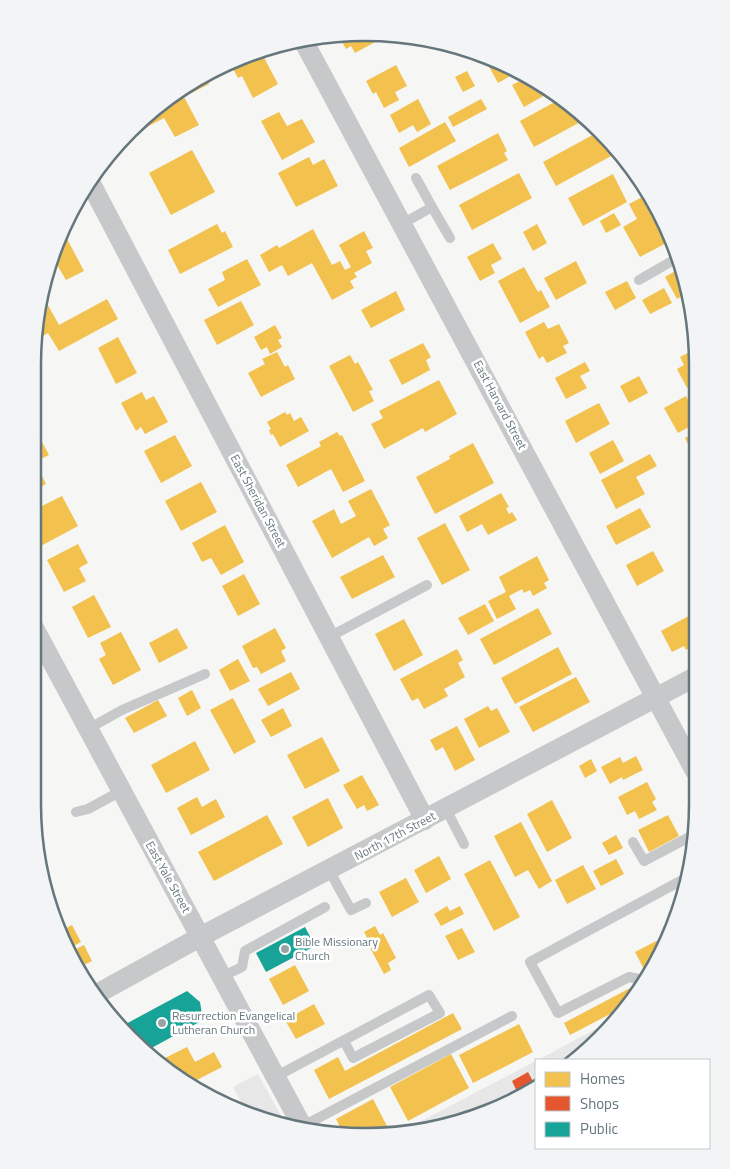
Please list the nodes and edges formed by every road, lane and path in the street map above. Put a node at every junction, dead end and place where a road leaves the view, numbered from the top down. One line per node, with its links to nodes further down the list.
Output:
1 (306, 46): 5 (street, East Harvard Street)
2 (416, 178): 4 (lane)
3 (94, 189): 10 (street, East Sheridan Street)
4 (432, 207): 5 (lane); 6 (lane)
5 (402, 224): 14 (street, East Harvard Street)
6 (450, 238)
7 (672, 261): 8 (lane)
8 (639, 280)
9 (427, 584): 10 (lane)
10 (329, 637): 20 (street, East Sheridan Street)
11 (41, 641): 15 (street, East Yale Street)
12 (205, 674): 15 (lane)
13 (689, 681): 14 (street, North 17th Street)
14 (656, 698): 16 (street, East Harvard Street); 18 (street, North 17th Street)
15 (88, 729): 17 (street, East Yale Street)
16 (689, 760)
17 (121, 791): 19 (lane); 28 (street, East Yale Street)
18 (446, 809): 20 (street, North 17th Street); 23 (lane)
19 (76, 812)
20 (426, 820): 24 (street, North 17th Street)
21 (687, 838): 22 (lane)
22 (633, 842)
23 (464, 844)
24 (329, 870): 26 (lane); 28 (street, North 17th Street)
25 (680, 881): 30 (lane)
26 (366, 903)
27 (325, 907): 29 (lane)
28 (200, 937): 29 (street, East Yale Street); 31 (street, North 17th Street)
29 (221, 977): 34 (street, East Yale Street)
30 (637, 979)
31 (101, 992)
32 (512, 1016): 36 (lane)
33 (344, 1041): 33 (lane); 34 (lane)
34 (275, 1077): 35 (street, East Yale Street)
35 (301, 1122)
36 (309, 1123)

